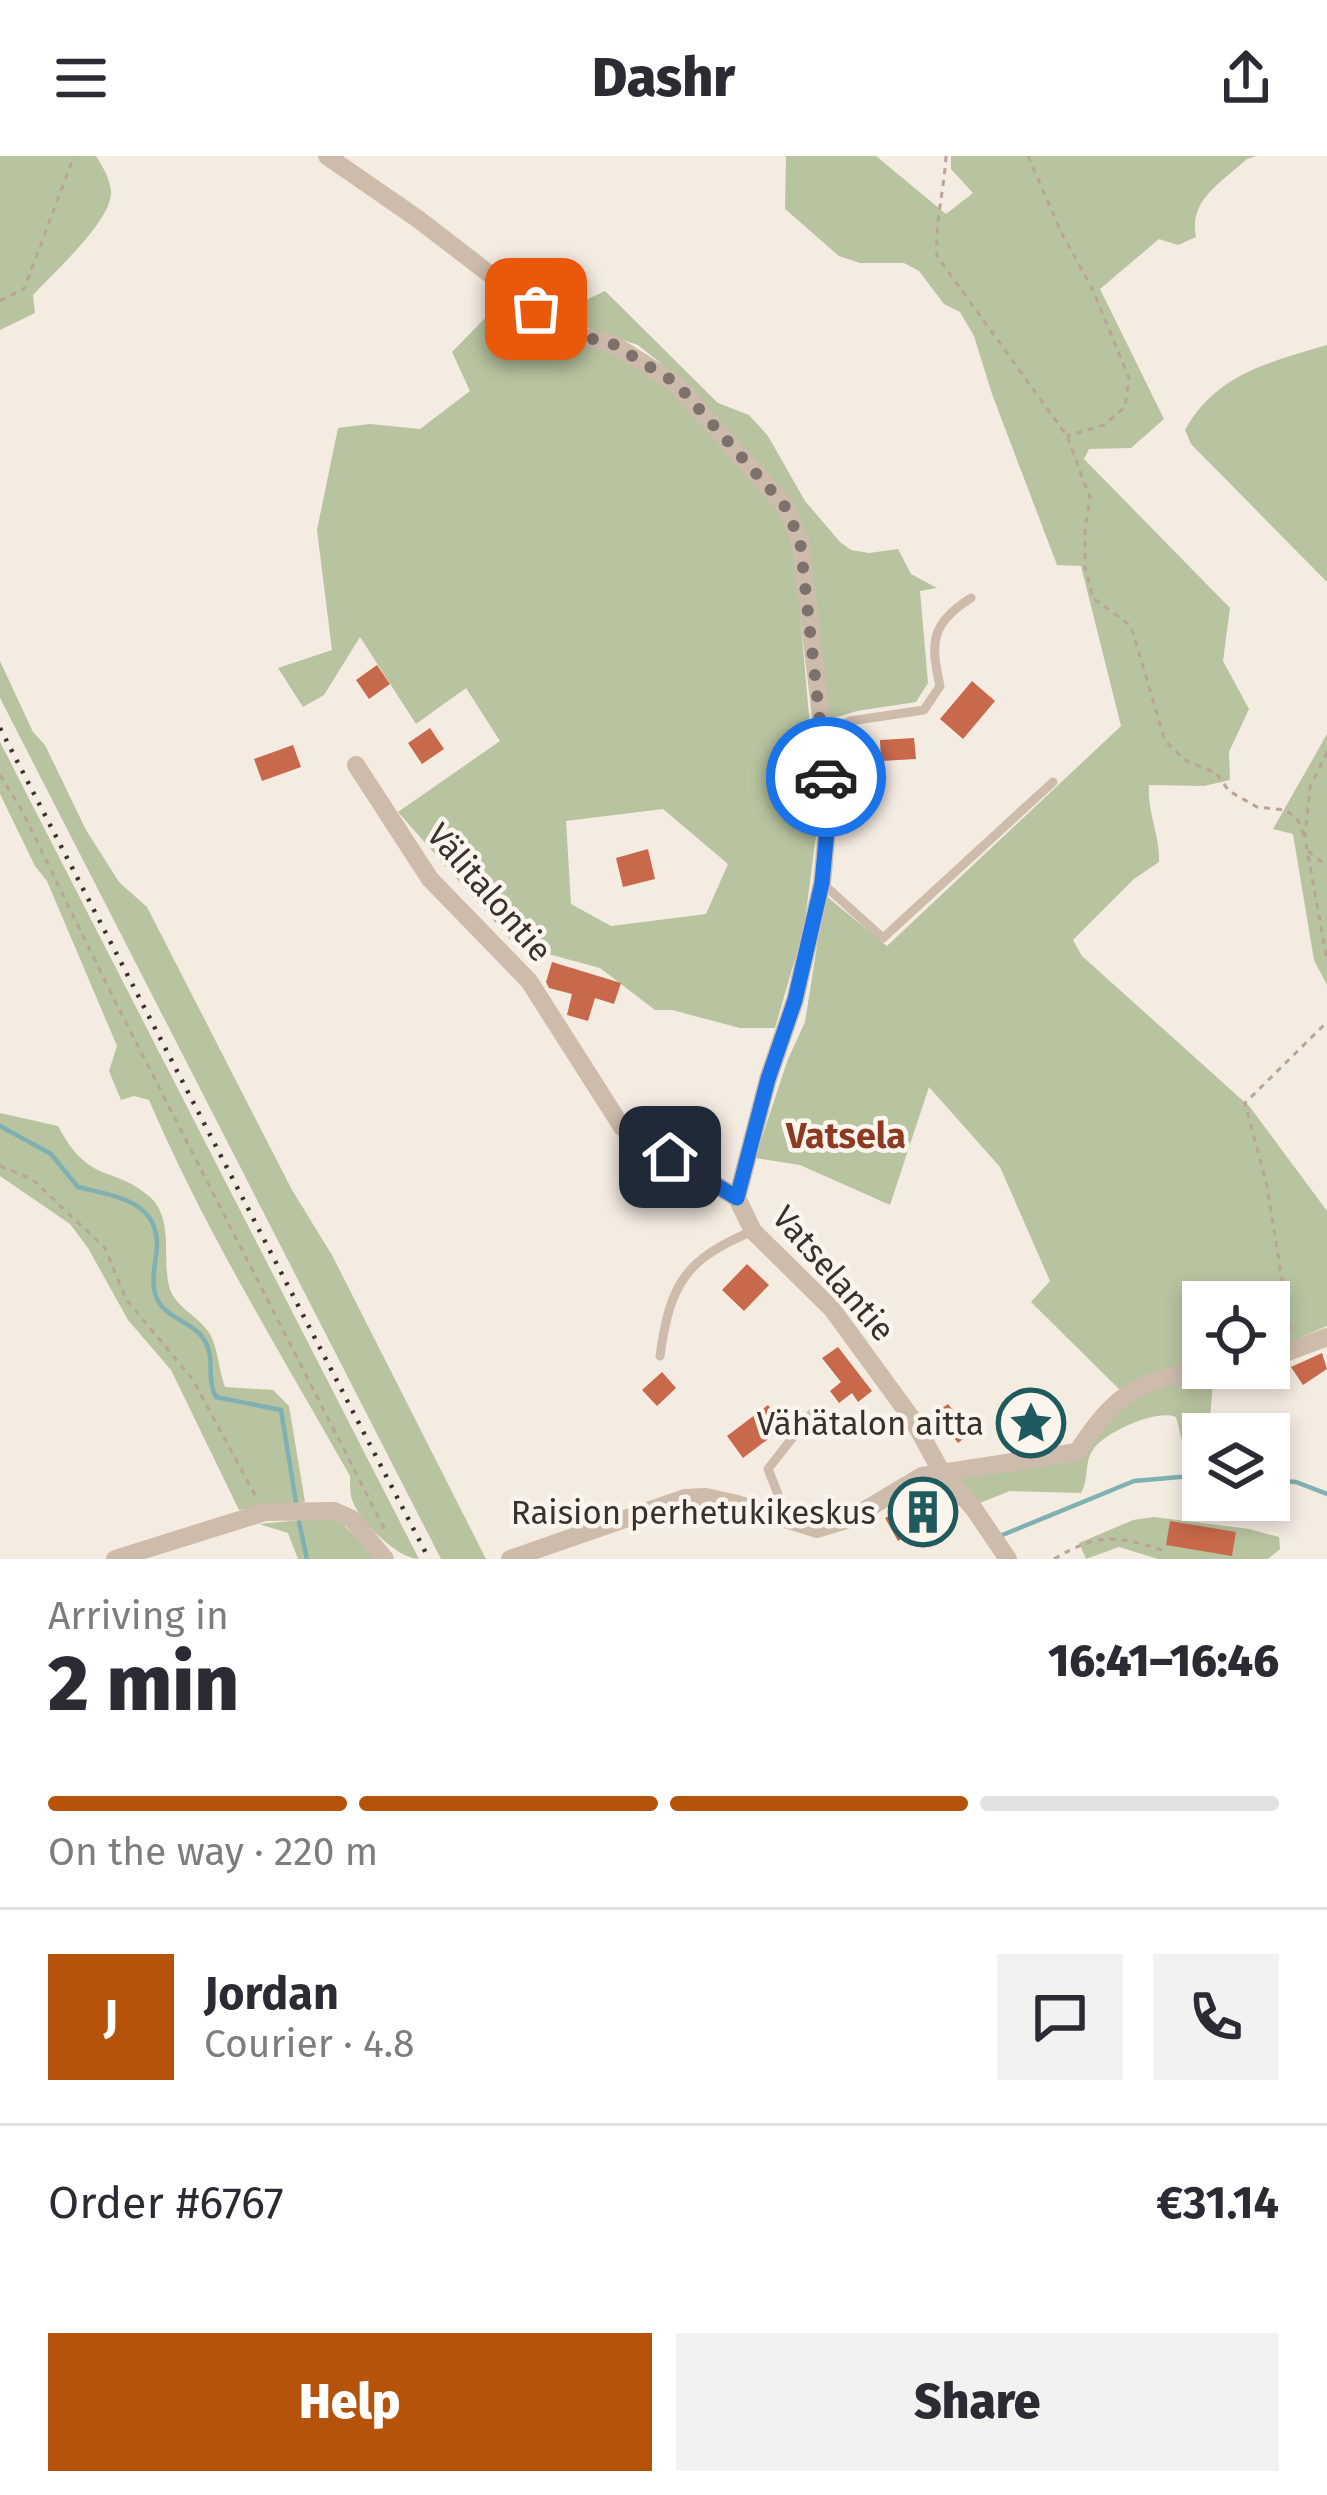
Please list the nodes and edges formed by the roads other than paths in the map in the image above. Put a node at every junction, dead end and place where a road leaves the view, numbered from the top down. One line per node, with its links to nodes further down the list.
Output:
1 (327, 156): 3 (street, Vatselantie)
2 (970, 598): 3 (lane)
3 (823, 733): 6 (street, Vatselantie)
4 (356, 765): 7 (street, Välitalontie)
5 (1053, 782): 6 (lane)
6 (822, 883): 7 (street, Vatselantie)
7 (737, 1198): 8 (street, Vatselantie)
8 (753, 1231): 11 (lane); 14 (street, Vatselantie)
9 (1327, 1337): 10 (street)
10 (1290, 1354)
11 (660, 1356)
12 (1182, 1374): 14 (street)
13 (812, 1413): 15 (lane)
14 (941, 1472): 15 (street); 19 (street, Vatselantie)
15 (787, 1517): 18 (street)
16 (387, 1549): 17 (street)
17 (116, 1559)
18 (510, 1559)
19 (1008, 1559)

